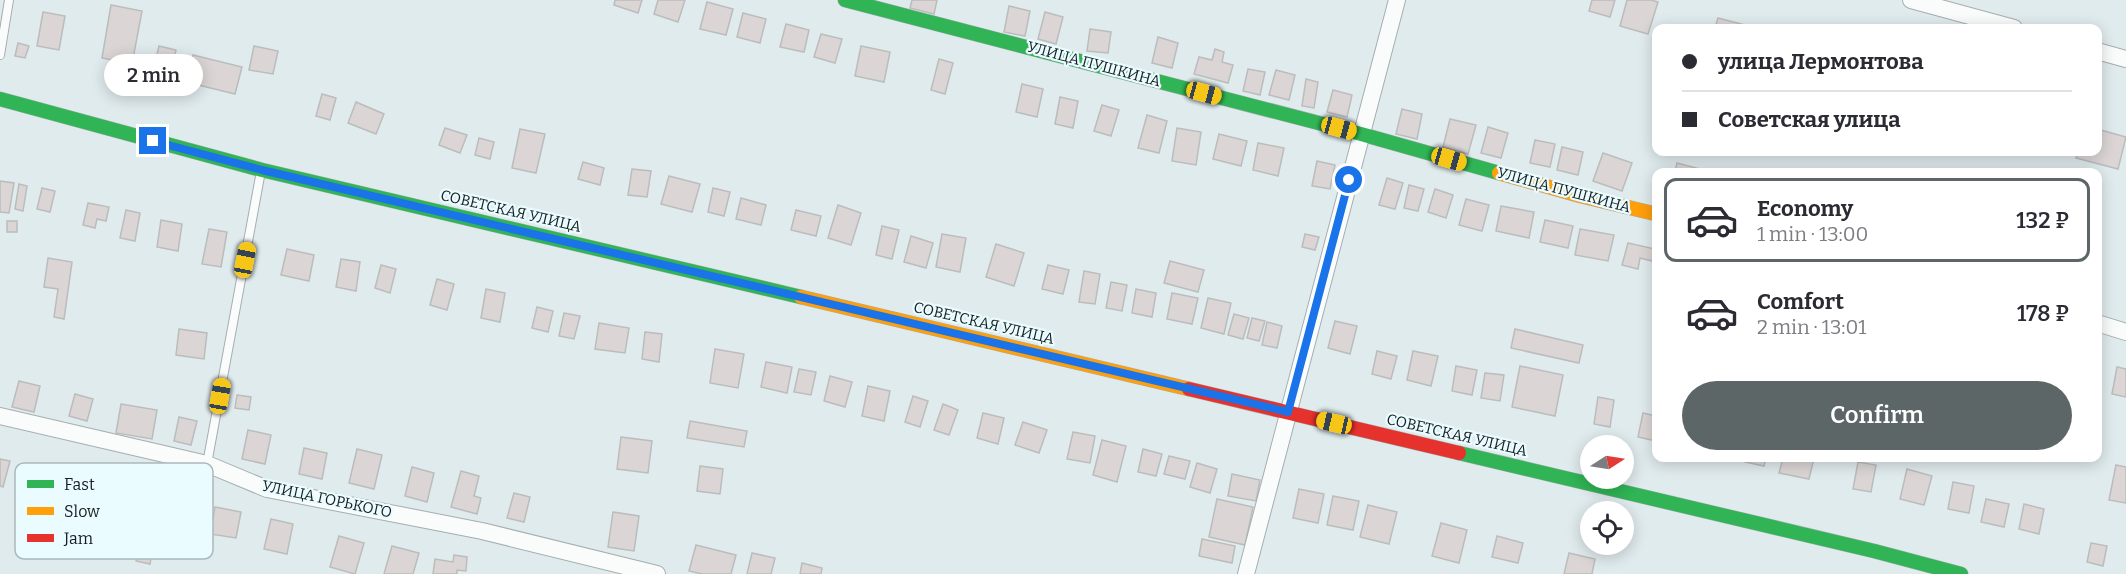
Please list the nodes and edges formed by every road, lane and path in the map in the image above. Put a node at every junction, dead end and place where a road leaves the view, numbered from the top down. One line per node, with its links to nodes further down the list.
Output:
1 (9, 0): 7 (lane)
2 (845, 0): 10 (street, УЛИЦА ПУШКИНА)
3 (1397, 0): 10 (street)
4 (1911, 0): 5 (street)
5 (1999, 24)
6 (2102, 52): 8 (street)
7 (0, 55)
8 (2126, 59)
9 (0, 99): 11 (street, СОВЕТСКАЯ УЛИЦА)
10 (1361, 134): 12 (street, УЛИЦА ПУШКИНА); 15 (street)
11 (262, 170): 15 (street, СОВЕТСКАЯ УЛИЦА); 18 (lane)
12 (1652, 213)
13 (2102, 325): 14 (street)
14 (2126, 332)
15 (1288, 412): 21 (street); 22 (street, СОВЕТСКАЯ УЛИЦА)
16 (0, 416): 17 (street, УЛИЦА ГОРЬКОГО)
17 (203, 463)
18 (207, 463)
19 (213, 466): 20 (street, УЛИЦА ГОРЬКОГО)
20 (657, 574)
21 (1246, 574)
22 (1961, 574)

